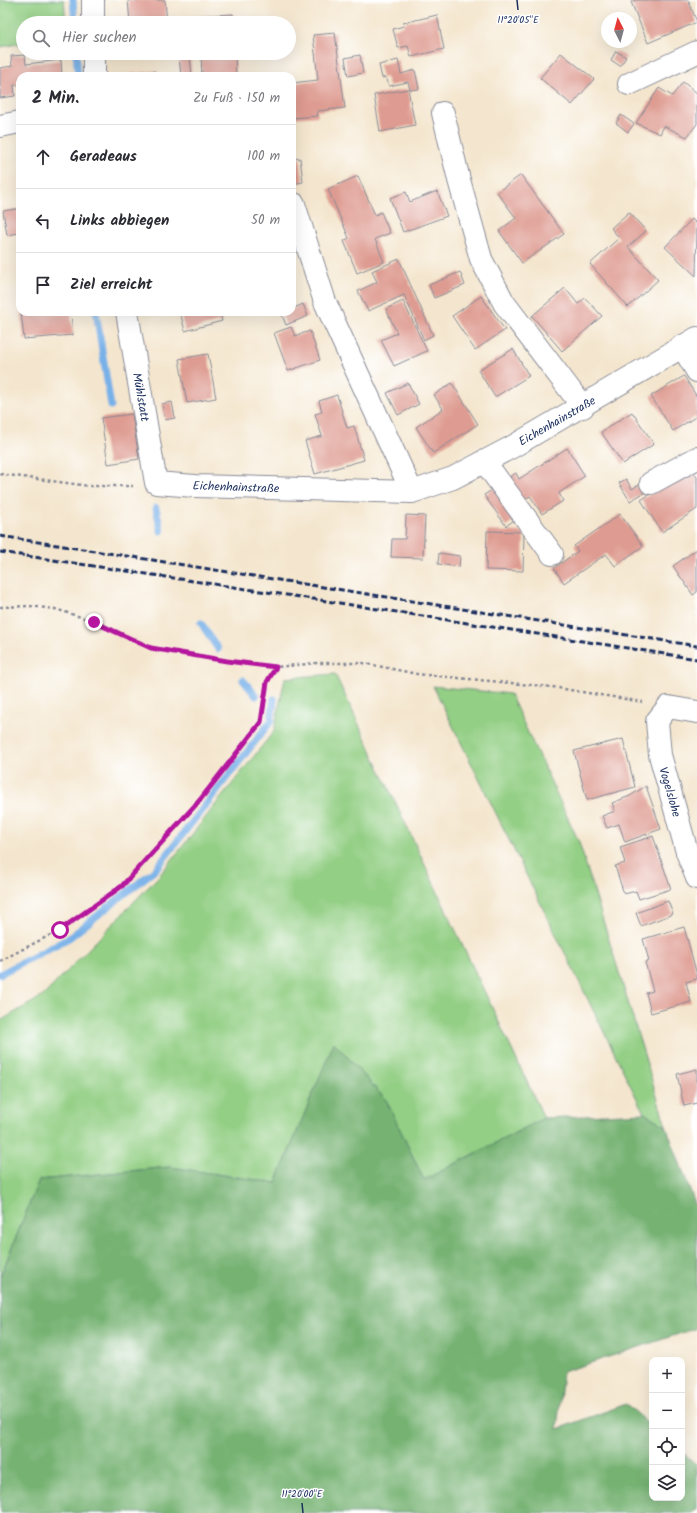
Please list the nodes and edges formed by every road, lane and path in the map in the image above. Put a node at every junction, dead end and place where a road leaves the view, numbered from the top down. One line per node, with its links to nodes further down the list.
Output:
1 (92, 0): 2 (street)
2 (93, 16)
3 (697, 52): 6 (street)
4 (94, 60): 5 (street)
5 (94, 72)
6 (629, 84)
7 (442, 113): 14 (street)
8 (16, 123): 9 (street)
9 (0, 126)
10 (296, 210): 21 (street)
11 (128, 316): 18 (street, Mühlstatt)
12 (690, 342): 13 (street); 14 (street, Eichenhainstraße)
13 (697, 370)
14 (583, 407): 16 (street, Eichenhainstraße)
15 (697, 458): 19 (street)
16 (484, 462): 21 (street, Eichenhainstraße); 22 (street)
17 (0, 474): 20 (path)
18 (156, 483): 21 (street, Eichenhainstraße)
19 (651, 483)
20 (127, 486)
21 (412, 492)
22 (552, 554)
23 (0, 607): 24 (path)
24 (276, 667): 25 (path); 28 (path)
25 (625, 698)
26 (697, 712): 27 (street, Vogelslohe)
27 (697, 878)
28 (0, 961)

